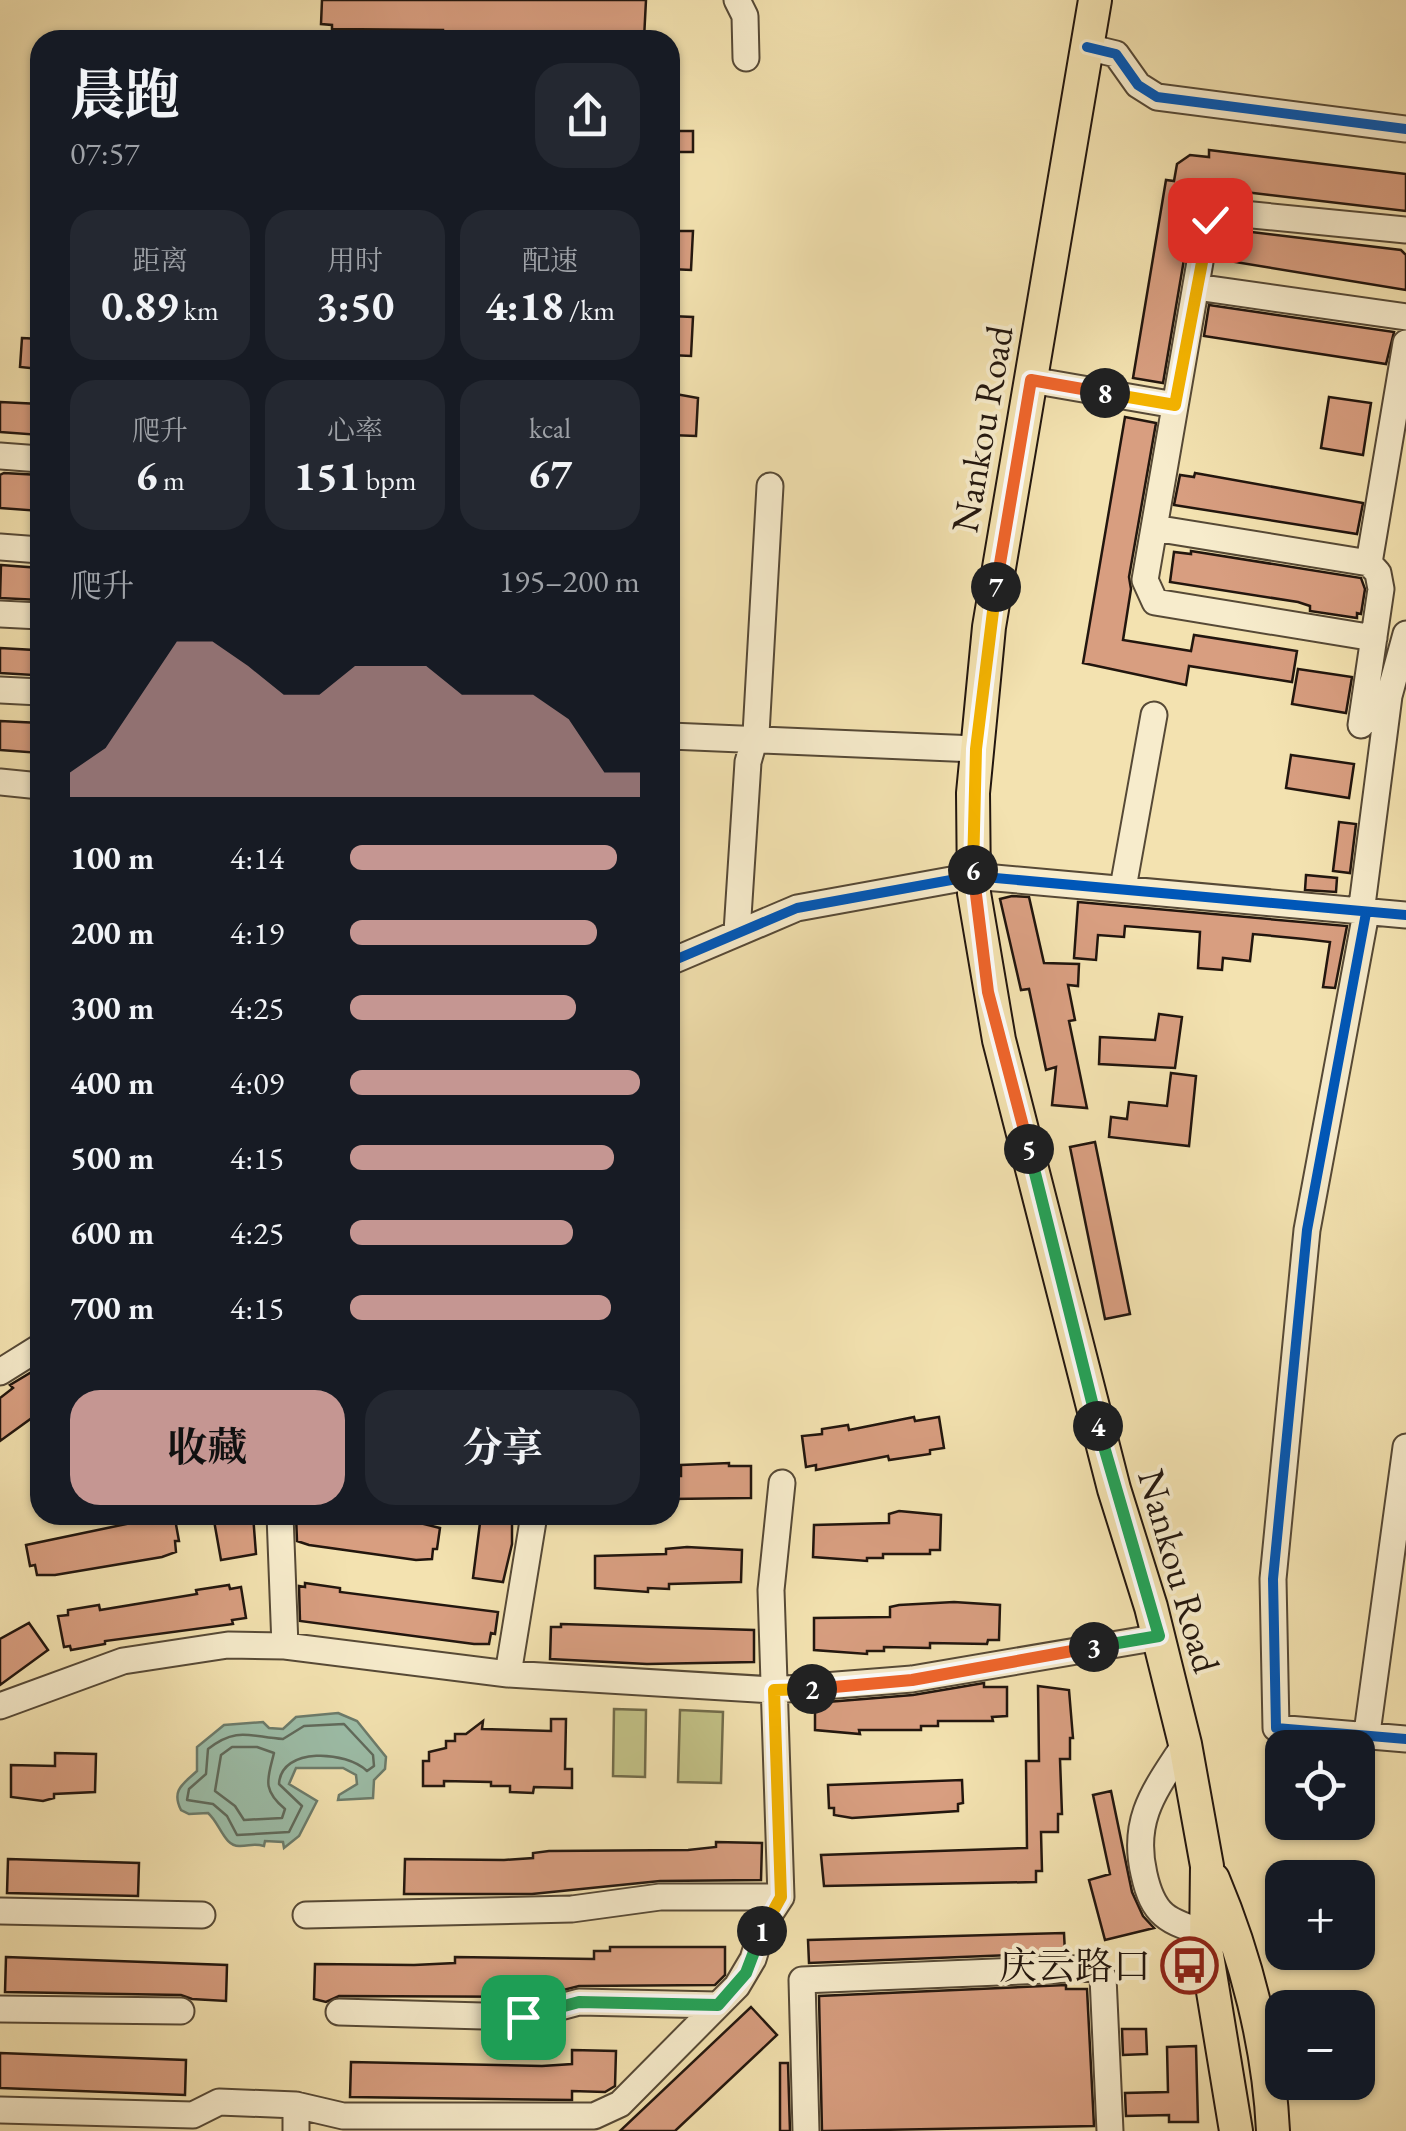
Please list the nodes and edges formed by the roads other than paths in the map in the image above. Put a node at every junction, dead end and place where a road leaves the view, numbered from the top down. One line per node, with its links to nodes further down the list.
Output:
1 (737, 0): 4 (street)
2 (1096, 0): 3 (main road, Nankou Road)
3 (1088, 48): 5 (street); 10 (main road, Nankou Road)
4 (746, 58)
5 (1406, 128)
6 (1406, 230): 7 (street)
7 (1196, 287): 8 (street); 11 (street)
8 (1406, 317)
9 (1406, 343): 18 (street)
10 (1031, 380): 11 (street); 30 (main road, Nankou Road)
11 (1175, 405): 15 (street)
12 (0, 456): 13 (street)
13 (30, 458)
14 (770, 486): 29 (street)
15 (1154, 528): 18 (street); 22 (street)
16 (0, 547): 17 (street)
17 (30, 549)
18 (1369, 564): 22 (street)
19 (0, 614): 20 (street)
20 (30, 616)
21 (1406, 634): 25 (street)
22 (1374, 638): 27 (street)
23 (0, 690): 24 (street)
24 (30, 692)
25 (1398, 697): 35 (street)
26 (1154, 715): 34 (street)
27 (1361, 725)
28 (680, 736): 29 (street)
29 (754, 740): 30 (street); 37 (street)
30 (976, 749): 33 (main road, Nankou Road)
31 (0, 782): 32 (street)
32 (30, 785)
33 (973, 876): 34 (street); 37 (street); 45 (main road, Nankou Road)
34 (1123, 888): 35 (street)
35 (1363, 913): 36 (street); 50 (street)
36 (1406, 916)
37 (737, 932): 38 (street)
38 (680, 958)
39 (30, 1353): 40 (street)
40 (0, 1372)
41 (1406, 1447): 51 (street)
42 (782, 1483): 48 (street)
43 (280, 1525): 46 (street)
44 (532, 1525): 47 (street)
45 (1159, 1636): 48 (street); 54 (main road, Nankou Road)
46 (285, 1646): 47 (street); 49 (street)
47 (508, 1674): 48 (street)
48 (774, 1690): 56 (street)
49 (0, 1706)
50 (1312, 1730)
51 (1367, 1730)
52 (1375, 1734): 53 (street)
53 (1406, 1739)
54 (1185, 1744): 55 (main road, Nankou Road); 60 (street)
55 (1208, 1866): 60 (main road, Nankou Road); 71 (main road, Nankou Road)
56 (781, 1897): 59 (street); 61 (street)
57 (0, 1911): 58 (street)
58 (202, 1914)
59 (306, 1915)
60 (1206, 1933): 70 (main road, Nankou Road)
61 (718, 2005): 64 (street); 66 (street)
62 (0, 2009): 63 (street)
63 (181, 2011)
64 (339, 2012)
65 (0, 2110): 67 (street)
66 (296, 2118): 67 (street)
67 (209, 2119)
68 (806, 2131): 69 (street)
69 (1110, 2131)
70 (1236, 2131)
71 (1273, 2131)

